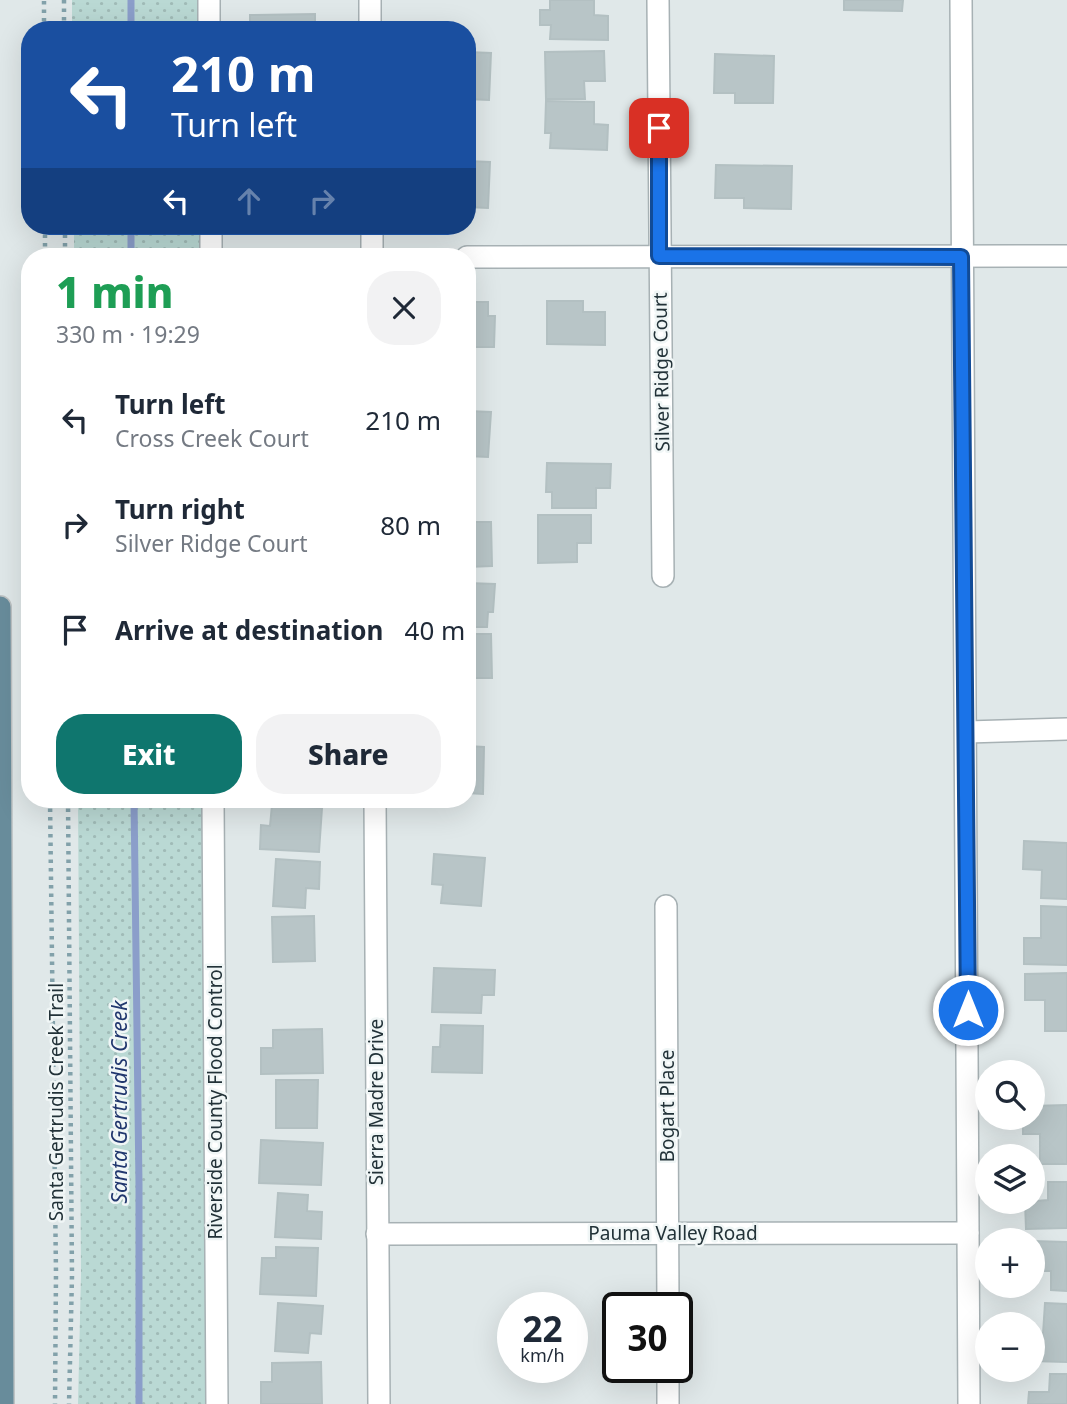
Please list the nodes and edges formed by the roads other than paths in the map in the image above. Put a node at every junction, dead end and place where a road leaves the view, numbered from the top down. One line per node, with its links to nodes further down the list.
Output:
1 (209, 0): 5 (street)
2 (370, 0): 6 (street)
3 (658, 0): 7 (street, Silver Ridge Court)
4 (961, 0): 10 (street)
5 (209, 21)
6 (370, 21)
7 (659, 256): 9 (street); 10 (street); 11 (street, Silver Ridge Court)
8 (1067, 256): 10 (street)
9 (476, 257)
10 (961, 257): 14 (street)
11 (663, 576)
12 (0, 607): 18 (main road)
13 (1067, 729): 14 (street)
14 (967, 732): 20 (street)
15 (213, 808): 25 (street, Riverside County Flood Control)
16 (375, 808): 21 (street, Sierra Madre Drive)
17 (666, 905): 19 (street, Bogart Place)
18 (1, 936): 24 (main road)
19 (667, 1233): 20 (street, Pauma Valley Road); 21 (street, Pauma Valley Road); 22 (street, Bogart Place)
20 (968, 1233): 28 (street)
21 (377, 1234): 26 (street, Sierra Madre Drive)
22 (668, 1292)
23 (668, 1383): 27 (street)
24 (3, 1404)
25 (217, 1404)
26 (379, 1404)
27 (668, 1404)
28 (969, 1404)

